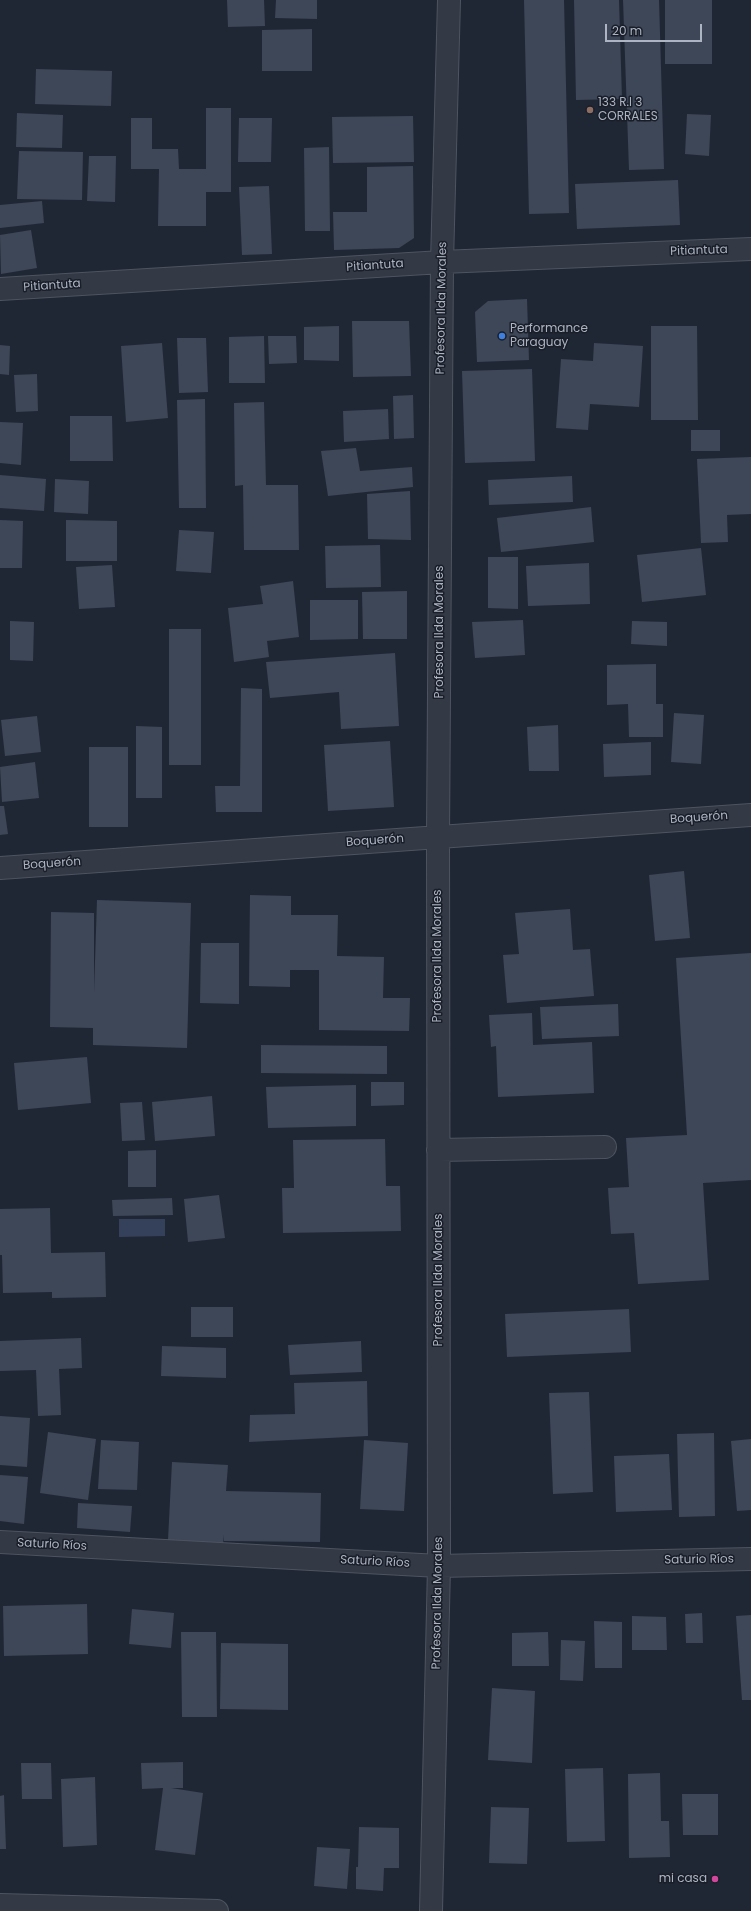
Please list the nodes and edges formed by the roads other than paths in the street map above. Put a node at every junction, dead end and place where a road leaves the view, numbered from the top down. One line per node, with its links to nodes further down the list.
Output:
1 (449, 0): 3 (street, Profesora Ilda Morales)
2 (751, 248): 3 (street, Pitiantuta)
3 (442, 262): 4 (street, Pitiantuta); 6 (street, Profesora Ilda Morales)
4 (0, 289)
5 (751, 815): 6 (street, Boquerón)
6 (438, 836): 7 (street, Boquerón); 9 (street, Profesora Ilda Morales)
7 (0, 868)
8 (605, 1147): 9 (street)
9 (438, 1150): 12 (street, Profesora Ilda Morales)
10 (0, 1542): 12 (street, Saturio Ríos)
11 (751, 1559): 12 (street, Saturio Ríos)
12 (439, 1566): 15 (street, Profesora Ilda Morales)
13 (0, 1905): 14 (street)
14 (217, 1911)
15 (431, 1911)

